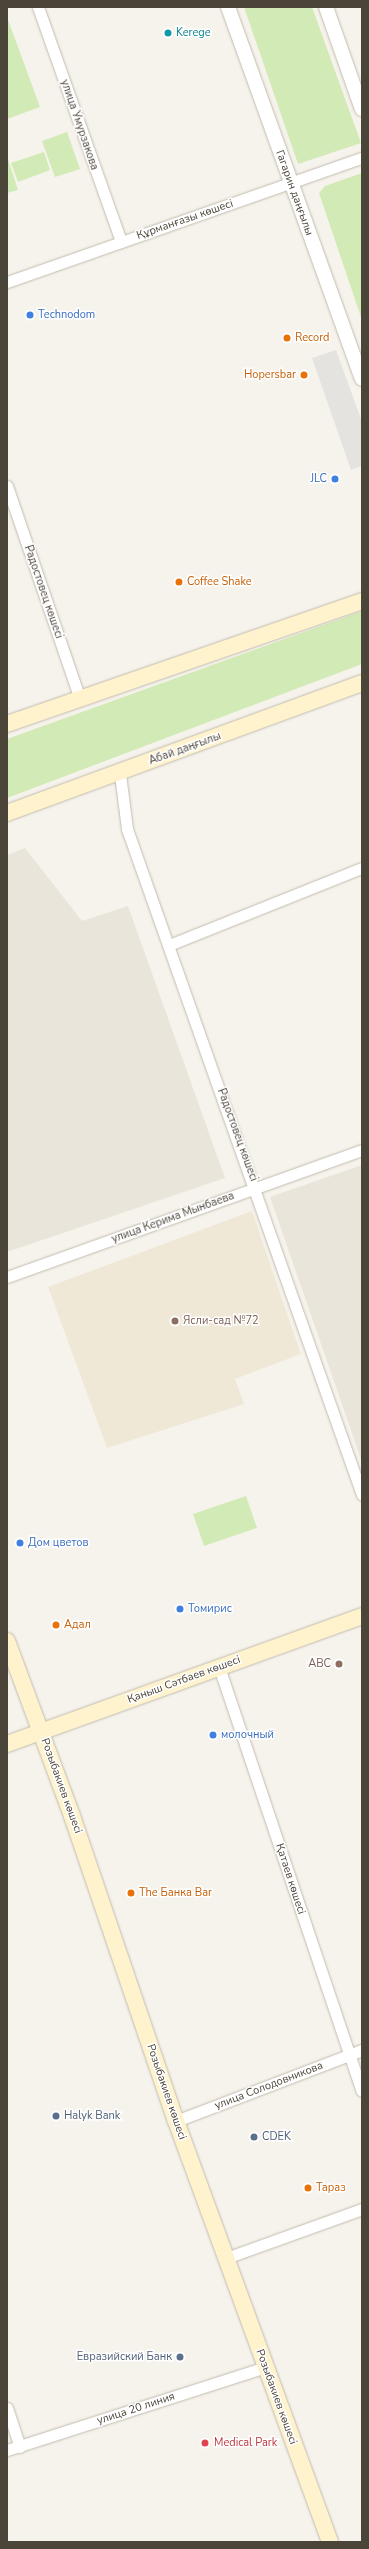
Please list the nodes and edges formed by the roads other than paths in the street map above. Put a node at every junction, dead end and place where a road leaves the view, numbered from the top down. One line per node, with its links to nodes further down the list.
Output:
1 (38, 7): 7 (street, улица Умурзакова)
2 (228, 7): 6 (street, Гагарин даңғылы)
3 (326, 7): 4 (street)
4 (362, 109)
5 (362, 158): 6 (street, Құрманғазы көшесі)
6 (290, 183): 7 (street, Құрманғазы көшесі); 9 (street, Гагарин даңғылы)
7 (120, 242): 8 (street, Құрманғазы көшесі)
8 (7, 282)
9 (362, 379)
10 (7, 486): 13 (street, Радостовец көшесі)
11 (362, 601): 13 (main road)
12 (362, 684): 15 (main road, Абай даңғылы)
13 (80, 699): 14 (main road)
14 (7, 724)
15 (120, 774): 16 (main road, Абай даңғылы); 18 (street, Радостовец көшесі)
16 (7, 813)
17 (362, 868): 18 (street)
18 (168, 944): 20 (street, Радостовец көшесі)
19 (362, 1150): 20 (street, улица Керима Мынбаева)
20 (256, 1188): 21 (street, улица Керима Мынбаева); 22 (street, Радостовец көшесі)
21 (7, 1277)
22 (362, 1495)
23 (362, 1616): 25 (main road, Қаныш Сәтбаев көшесі)
24 (7, 1641): 26 (main road, Розыбакиев көшесі)
25 (218, 1667): 26 (main road, Қаныш Сәтбаев көшесі); 29 (street, Қатаев көшесі)
26 (41, 1731): 27 (main road, Қаныш Сәтбаев көшесі); 31 (main road, Розыбакиев көшесі)
27 (7, 1744)
28 (362, 2050): 29 (street, улица Солодовникова)
29 (348, 2056): 30 (street, Қатаев көшесі); 31 (street, улица Солодовникова)
30 (362, 2091)
31 (176, 2121): 33 (main road, Розыбакиев көшесі)
32 (362, 2209): 33 (street)
33 (226, 2258): 34 (main road, Розыбакиев көшесі)
34 (265, 2366): 36 (street, улица 20 линия); 38 (main road, Розыбакиев көшесі)
35 (7, 2408): 36 (street)
36 (20, 2447): 37 (street, улица 20 линия)
37 (7, 2450)
38 (330, 2542)

